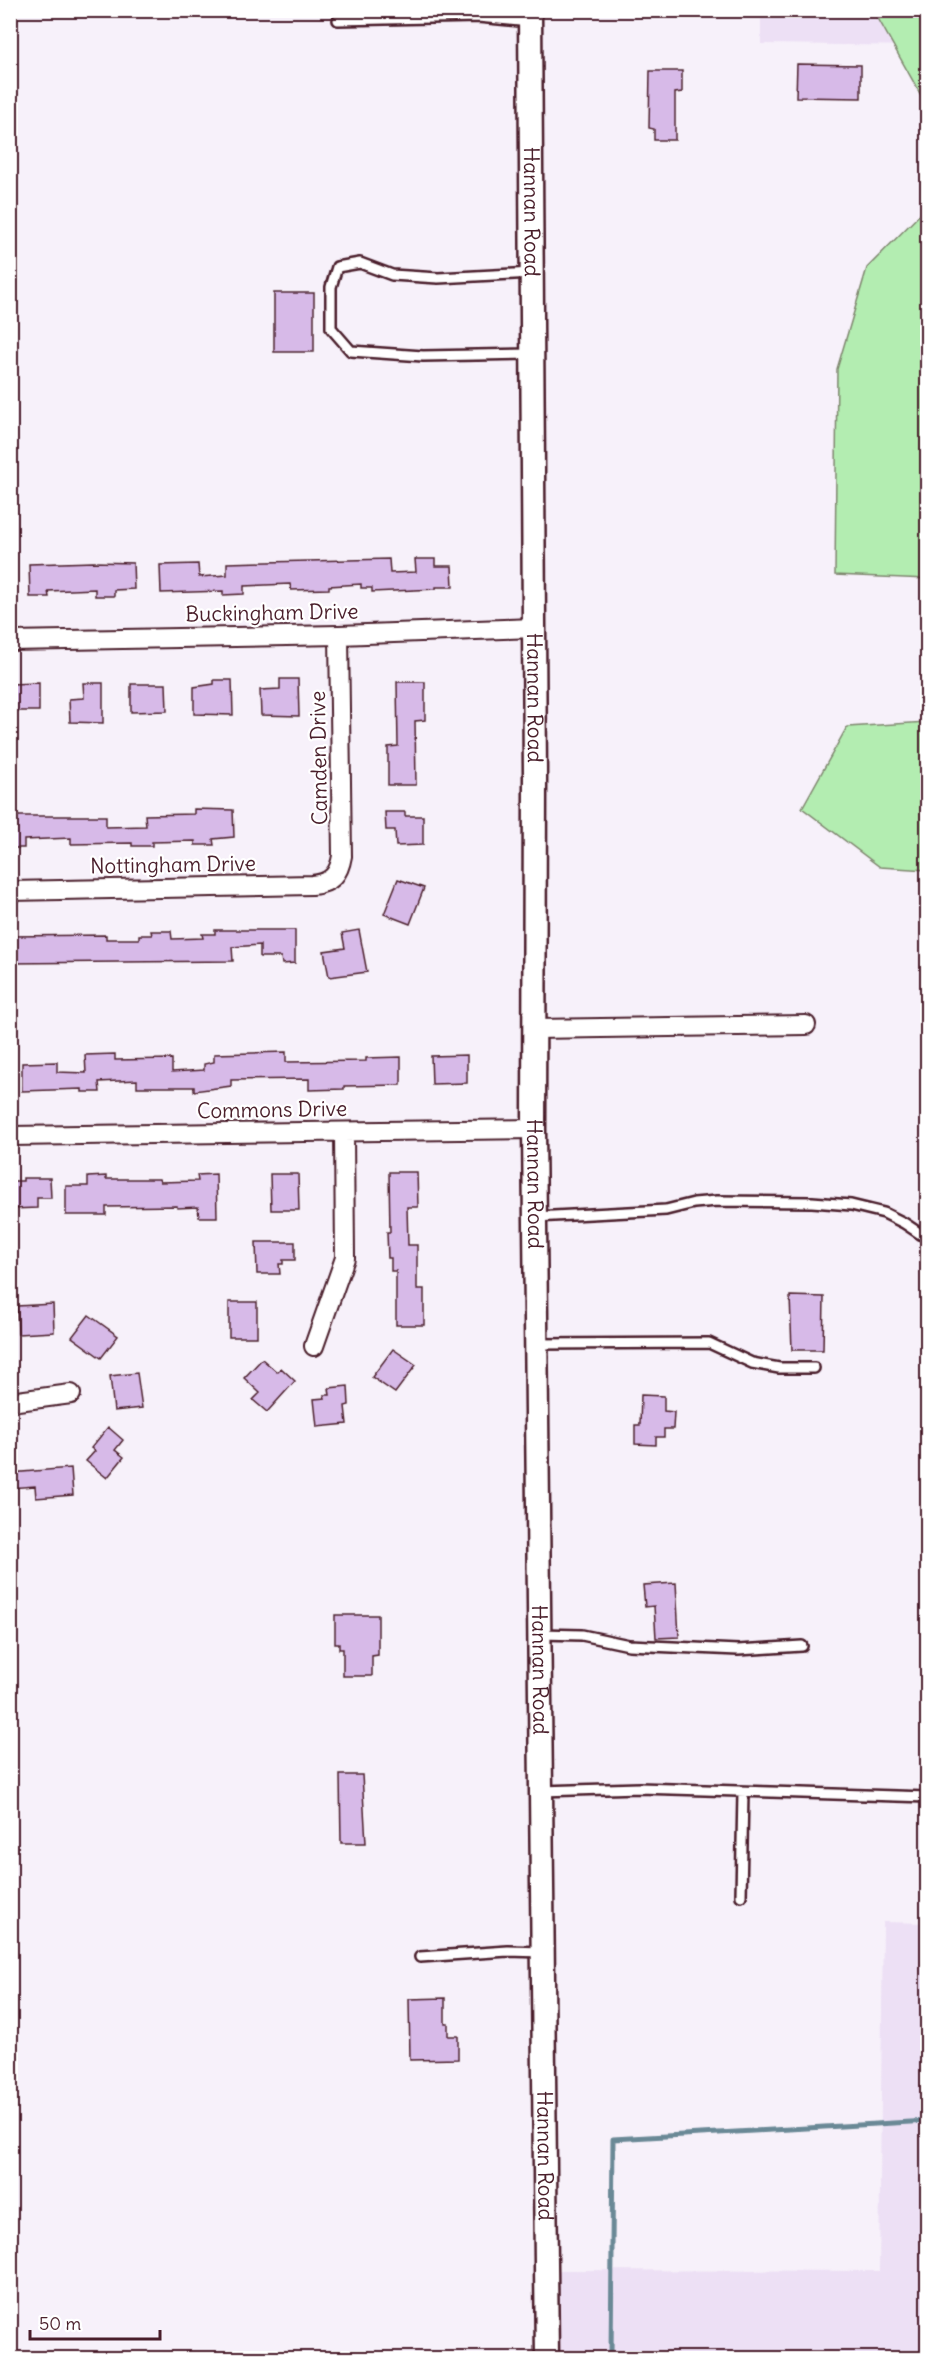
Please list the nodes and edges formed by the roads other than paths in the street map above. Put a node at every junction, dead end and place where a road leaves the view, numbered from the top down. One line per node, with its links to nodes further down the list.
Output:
1 (530, 16): 2 (lane); 3 (street, Hannan Road)
2 (338, 20)
3 (532, 273): 4 (street, Hannan Road); 4 (lane)
4 (532, 354): 5 (street, Hannan Road)
5 (534, 628): 6 (street, Buckingham Drive); 11 (street, Hannan Road)
6 (339, 635): 7 (street, Buckingham Drive); 8 (street, Camden Drive)
7 (10, 641)
8 (334, 878): 9 (street, Nottingham Drive)
9 (10, 891)
10 (806, 1025): 11 (street)
11 (534, 1029): 12 (street, Hannan Road)
12 (534, 1129): 13 (street, Commons Drive); 15 (street, Hannan Road)
13 (344, 1132): 14 (street, Commons Drive); 18 (street)
14 (10, 1136)
15 (535, 1217): 16 (lane); 17 (street, Hannan Road)
16 (927, 1239)
17 (537, 1344): 19 (lane); 22 (street, Hannan Road)
18 (314, 1346)
19 (814, 1368)
20 (70, 1394): 21 (street)
21 (10, 1402)
22 (540, 1634): 23 (lane); 24 (street, Hannan Road)
23 (802, 1646)
24 (541, 1791): 25 (lane); 28 (street, Hannan Road)
25 (743, 1792): 26 (lane); 27 (lane)
26 (927, 1797)
27 (741, 1896)
28 (543, 1952): 29 (lane); 30 (street, Hannan Road)
29 (420, 1957)
30 (547, 2358)

